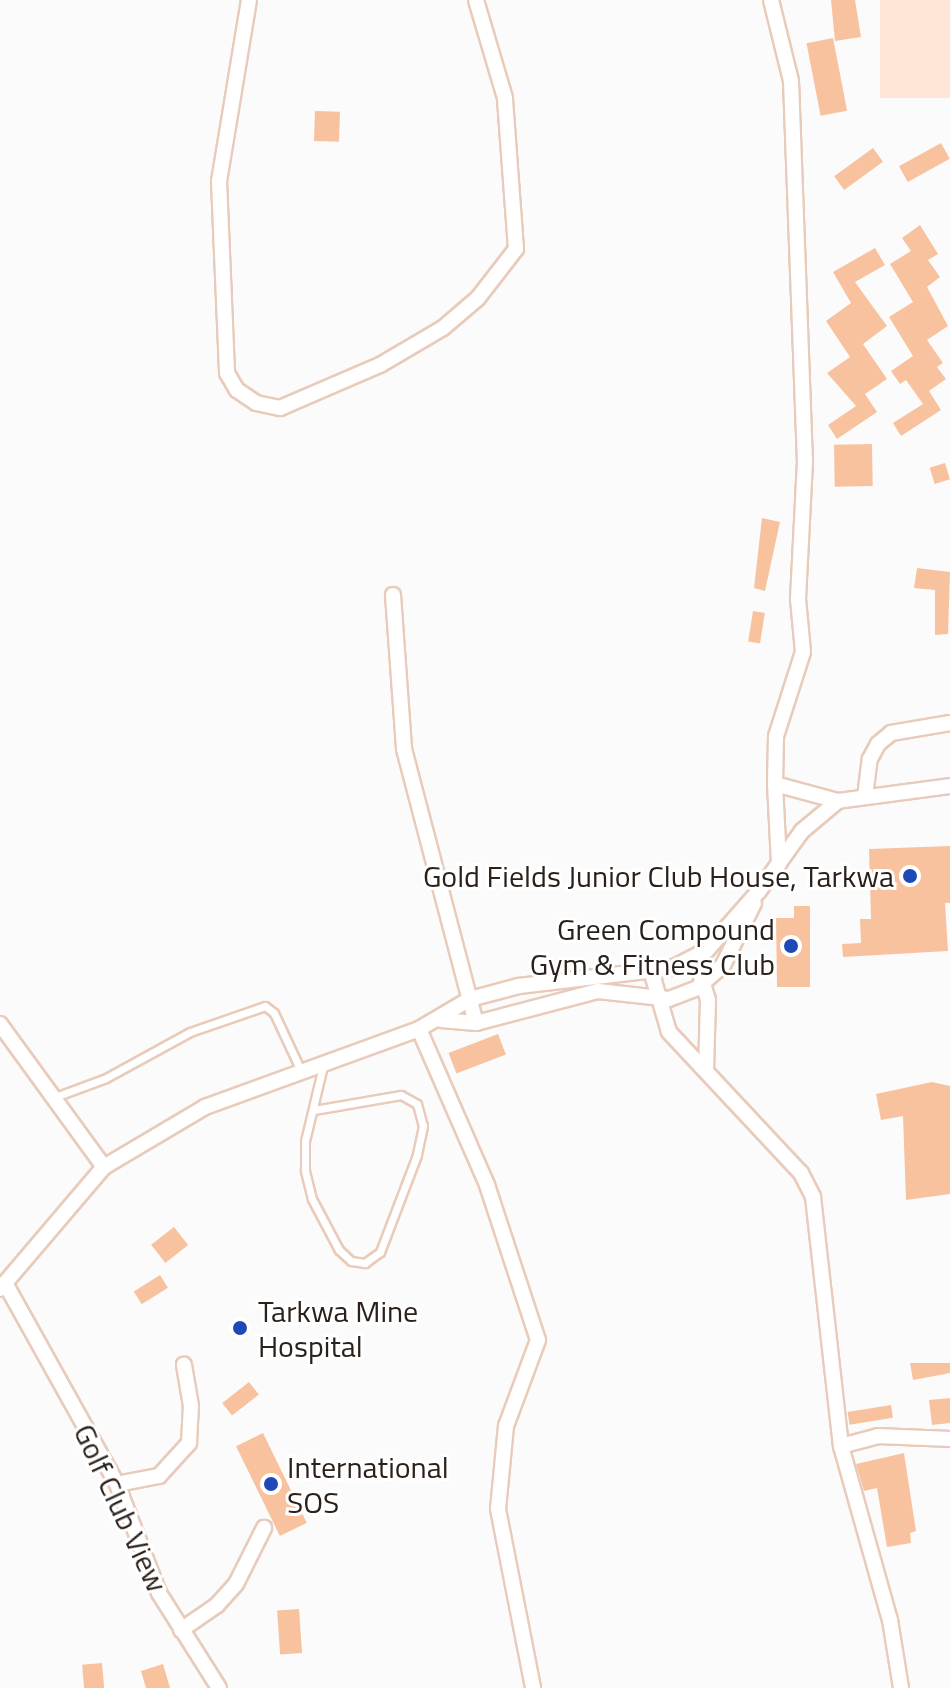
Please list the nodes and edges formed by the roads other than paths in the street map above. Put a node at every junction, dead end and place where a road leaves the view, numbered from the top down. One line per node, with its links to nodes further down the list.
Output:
1 (249, 0): 2 (street)
2 (476, 0)
3 (771, 0): 6 (street)
4 (393, 595): 17 (street)
5 (950, 723): 8 (street)
6 (775, 784): 9 (street); 10 (street)
7 (950, 786): 8 (street)
8 (865, 797): 9 (street)
9 (838, 801): 10 (street)
10 (779, 864): 11 (street)
11 (759, 891): 12 (street); 14 (street)
12 (695, 957): 13 (street); 14 (street)
13 (652, 974): 15 (street); 16 (street)
14 (706, 982): 16 (street); 23 (street)
15 (565, 989): 16 (street); 17 (street); 19 (street)
16 (658, 998): 23 (street)
17 (470, 999): 18 (street); 19 (street)
18 (441, 1020): 19 (street); 21 (street)
19 (476, 1023)
20 (0, 1024): 25 (street)
21 (419, 1029): 22 (street); 36 (street)
22 (324, 1061): 24 (street); 26 (lane)
23 (706, 1070): 31 (street)
24 (301, 1071): 25 (lane); 27 (street)
25 (55, 1097): 27 (street)
26 (314, 1110): 26 (lane)
27 (104, 1167): 28 (street)
28 (2, 1286): 32 (street, Golf Club View)
29 (184, 1365): 32 (street)
30 (950, 1439): 31 (street)
31 (841, 1446): 37 (street)
32 (117, 1484): 34 (street, Golf Club View)
33 (264, 1528): 34 (street)
34 (181, 1630): 35 (street, Golf Club View)
35 (219, 1688)
36 (533, 1688)
37 (901, 1688)

